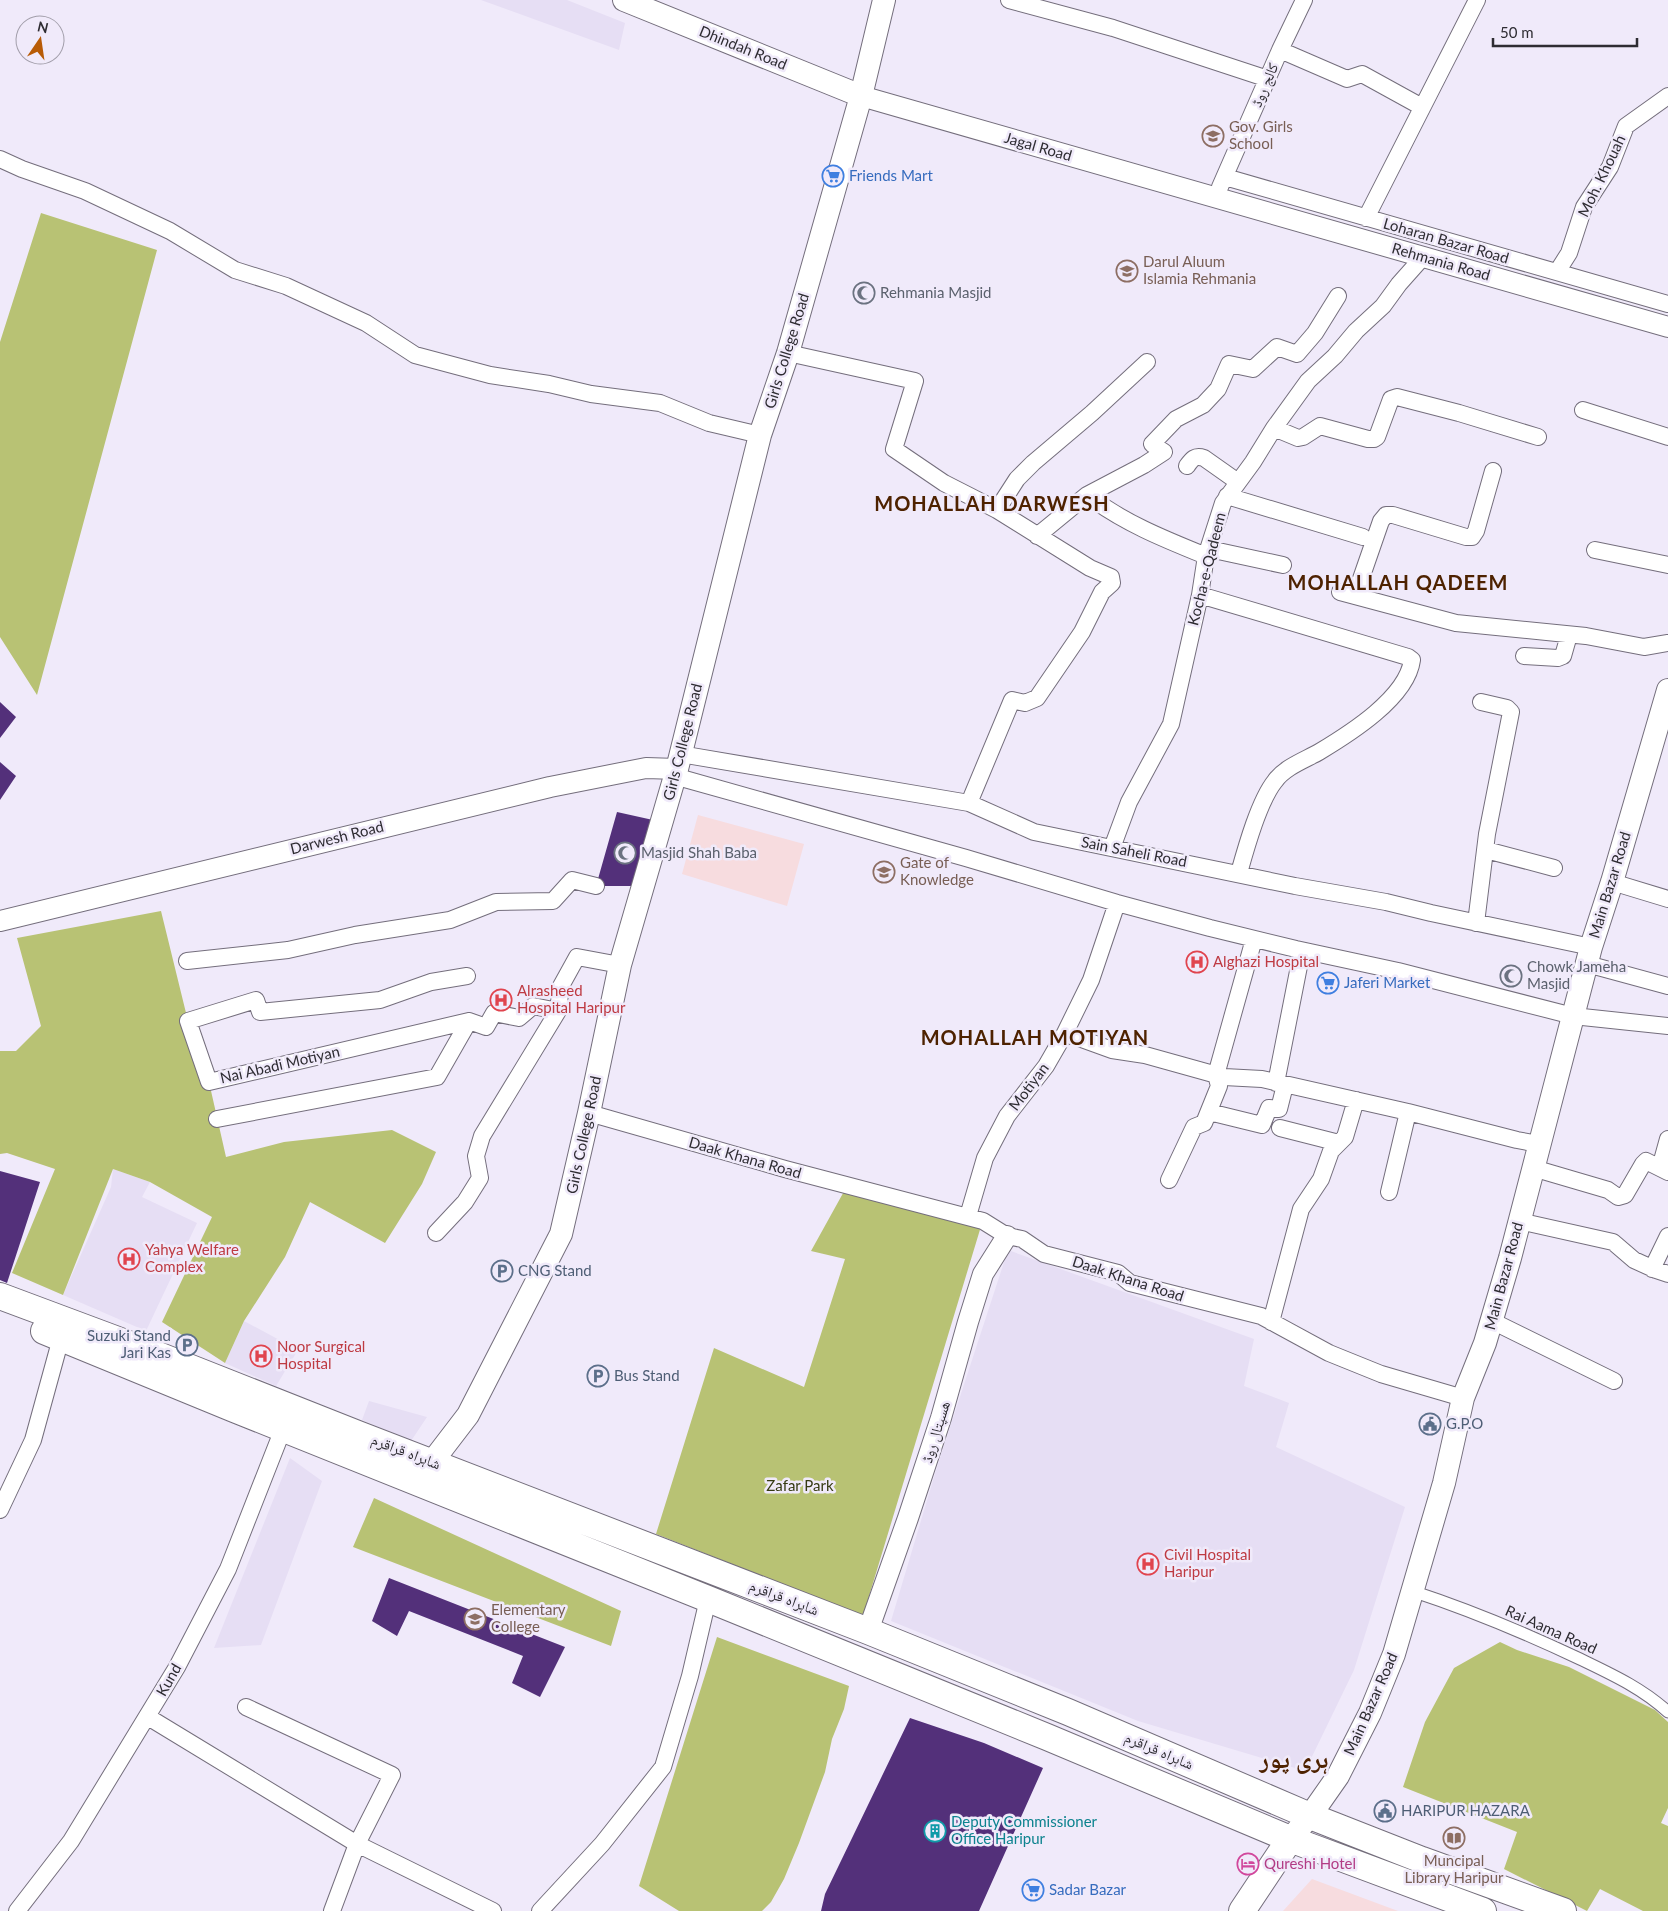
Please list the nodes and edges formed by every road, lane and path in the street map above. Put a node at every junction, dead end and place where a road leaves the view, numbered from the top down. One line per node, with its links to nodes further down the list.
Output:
1 (624, 0): 8 (main road, Dhindah Road)
2 (884, 0): 8 (main road, Girls College Road)
3 (1009, 0): 7 (street)
4 (1304, 0): 6 (street, کالج روڈ)
5 (1477, 0): 10 (street)
6 (1280, 50): 7 (street, کالج روڈ); 10 (street)
7 (1268, 79): 12 (street, کالج روڈ)
8 (861, 96): 13 (street, Jagal Road); 20 (main road, Girls College Road)
9 (1668, 96): 16 (street, Moh. Khouah)
10 (1422, 107): 14 (street)
11 (0, 159): 24 (street)
12 (1225, 177): 13 (street, کالج روڈ); 14 (street, Loharan Bazar Road)
13 (1215, 198): 15 (street, Rehmania Road)
14 (1366, 218): 16 (street, Loharan Bazar Road)
15 (1423, 257): 19 (street, Rehmania Road); 23 (street, Kocha-e-Qadeem)
16 (1557, 272): 18 (street, Loharan Bazar Road)
17 (1338, 296): 30 (street)
18 (1668, 304)
19 (1668, 327)
20 (788, 354): 24 (main road, Girls College Road); 32 (street)
21 (1147, 362): 32 (street)
22 (1583, 410): 26 (street)
23 (1274, 428): 25 (street); 29 (street, Kocha-e-Qadeem)
24 (760, 436): 46 (main road, Girls College Road)
25 (1538, 437)
26 (1668, 437)
27 (1187, 466): 29 (street)
28 (1493, 471): 40 (street)
29 (1238, 482): 31 (street, Kocha-e-Qadeem)
30 (1087, 495): 33 (street); 36 (street)
31 (1227, 496): 34 (street); 36 (street, Kocha-e-Qadeem)
32 (997, 510): 33 (street)
33 (1037, 536): 47 (street)
34 (1363, 537)
35 (1595, 550): 37 (street)
36 (1208, 552): 38 (street); 39 (street, Kocha-e-Qadeem)
37 (1668, 564)
38 (1283, 565)
39 (1200, 595): 48 (street, Kocha-e-Qadeem); 51 (street)
40 (1569, 635): 41 (street); 42 (street)
41 (1668, 643)
42 (1524, 656)
43 (1668, 690): 45 (main road, Main Bazar Road)
44 (1481, 702): 49 (street)
45 (1662, 733): 52 (main road, Main Bazar Road)
46 (677, 766): 47 (street, Sain Saheli Road); 55 (street); 56 (street, Darwesh Road); 62 (main road, Girls College Road)
47 (968, 802): 48 (street, Sain Saheli Road)
48 (1112, 848): 51 (street, Sain Saheli Road)
49 (1486, 850): 50 (street); 57 (street)
50 (1554, 868)
51 (1239, 873): 57 (street, Sain Saheli Road)
52 (1612, 882): 54 (street); 60 (main road, Main Bazar Road)
53 (596, 886): 61 (street)
54 (1668, 899)
55 (1117, 903): 58 (street); 69 (street, Motiyan)
56 (0, 922)
57 (1476, 923): 60 (street, Sain Saheli Road)
58 (1254, 939): 59 (street); 70 (street)
59 (1302, 951): 66 (street); 71 (street)
60 (1589, 955): 64 (street, Sain Saheli Road); 66 (main road, Main Bazar Road)
61 (187, 962)
62 (620, 965): 65 (street); 75 (main road, Girls College Road)
63 (468, 976): 67 (street, Nai Abadi Motiyan)
64 (1668, 986)
65 (558, 1011): 67 (street, Nai Abadi Motiyan); 87 (street)
66 (1573, 1016): 68 (street); 80 (main road, Main Bazar Road)
67 (469, 1021): 76 (street)
68 (1668, 1026)
69 (1065, 1033): 70 (street); 85 (street, Motiyan)
70 (1216, 1075): 71 (street); 73 (street)
71 (1280, 1084): 72 (street); 73 (street)
72 (1356, 1100): 74 (street); 79 (street)
73 (1209, 1112): 83 (street)
74 (1408, 1112): 80 (street); 84 (street)
75 (589, 1113): 85 (street, Daak Khana Road); 100 (main road, Girls College Road)
76 (217, 1119)
77 (1280, 1128): 79 (street)
78 (1668, 1139): 82 (street)
79 (1339, 1143): 95 (street)
80 (1539, 1144): 81 (main road, Main Bazar Road)
81 (1533, 1168): 82 (street); 86 (main road, Main Bazar Road)
82 (1664, 1170)
83 (1169, 1180)
84 (1389, 1192)
85 (968, 1216): 88 (street, Daak Khana Road)
86 (1519, 1221): 90 (street); 94 (main road, Main Bazar Road)
87 (436, 1233)
88 (1007, 1236): 95 (street, Daak Khana Road); 104 (street, ھسپتال روڈ)
89 (1668, 1236): 90 (street)
90 (1652, 1268): 91 (street)
91 (1668, 1274)
92 (0, 1296): 100 (highway, شاہراہ قراقرم)
93 (0, 1313): 96 (highway, شاہراہ قراقرم)
94 (1492, 1321): 97 (street); 98 (main road, Main Bazar Road)
95 (1271, 1322): 98 (street, Daak Khana Road)
96 (62, 1338): 99 (highway, شاہراہ قراقرم); 101 (street)
97 (1614, 1381)
98 (1463, 1398): 102 (main road, Main Bazar Road)
99 (283, 1429): 103 (highway, شاہراہ قراقرم); 107 (street, Kund)
100 (432, 1462): 104 (highway, شاہراہ قراقرم)
101 (0, 1510)
102 (1412, 1591): 106 (street, Rai Aama Road); 108 (main road, Main Bazar Road)
103 (708, 1599): 109 (highway, شاہراہ قراقرم); 114 (street)
104 (868, 1631): 108 (highway, شاہراہ قراقرم)
105 (246, 1707): 110 (street)
106 (1668, 1712)
107 (148, 1717): 110 (street); 111 (street, Kund)
108 (1310, 1816): 109 (main road, Main Bazar Road); 117 (highway, شاہراہ قراقرم)
109 (1290, 1839): 115 (highway); 116 (highway, شاہراہ قراقرم)
110 (358, 1844): 112 (street); 113 (street)
111 (17, 1911)
112 (332, 1911)
113 (493, 1911)
114 (540, 1911)
115 (1242, 1911)
116 (1483, 1911)
117 (1563, 1911)

